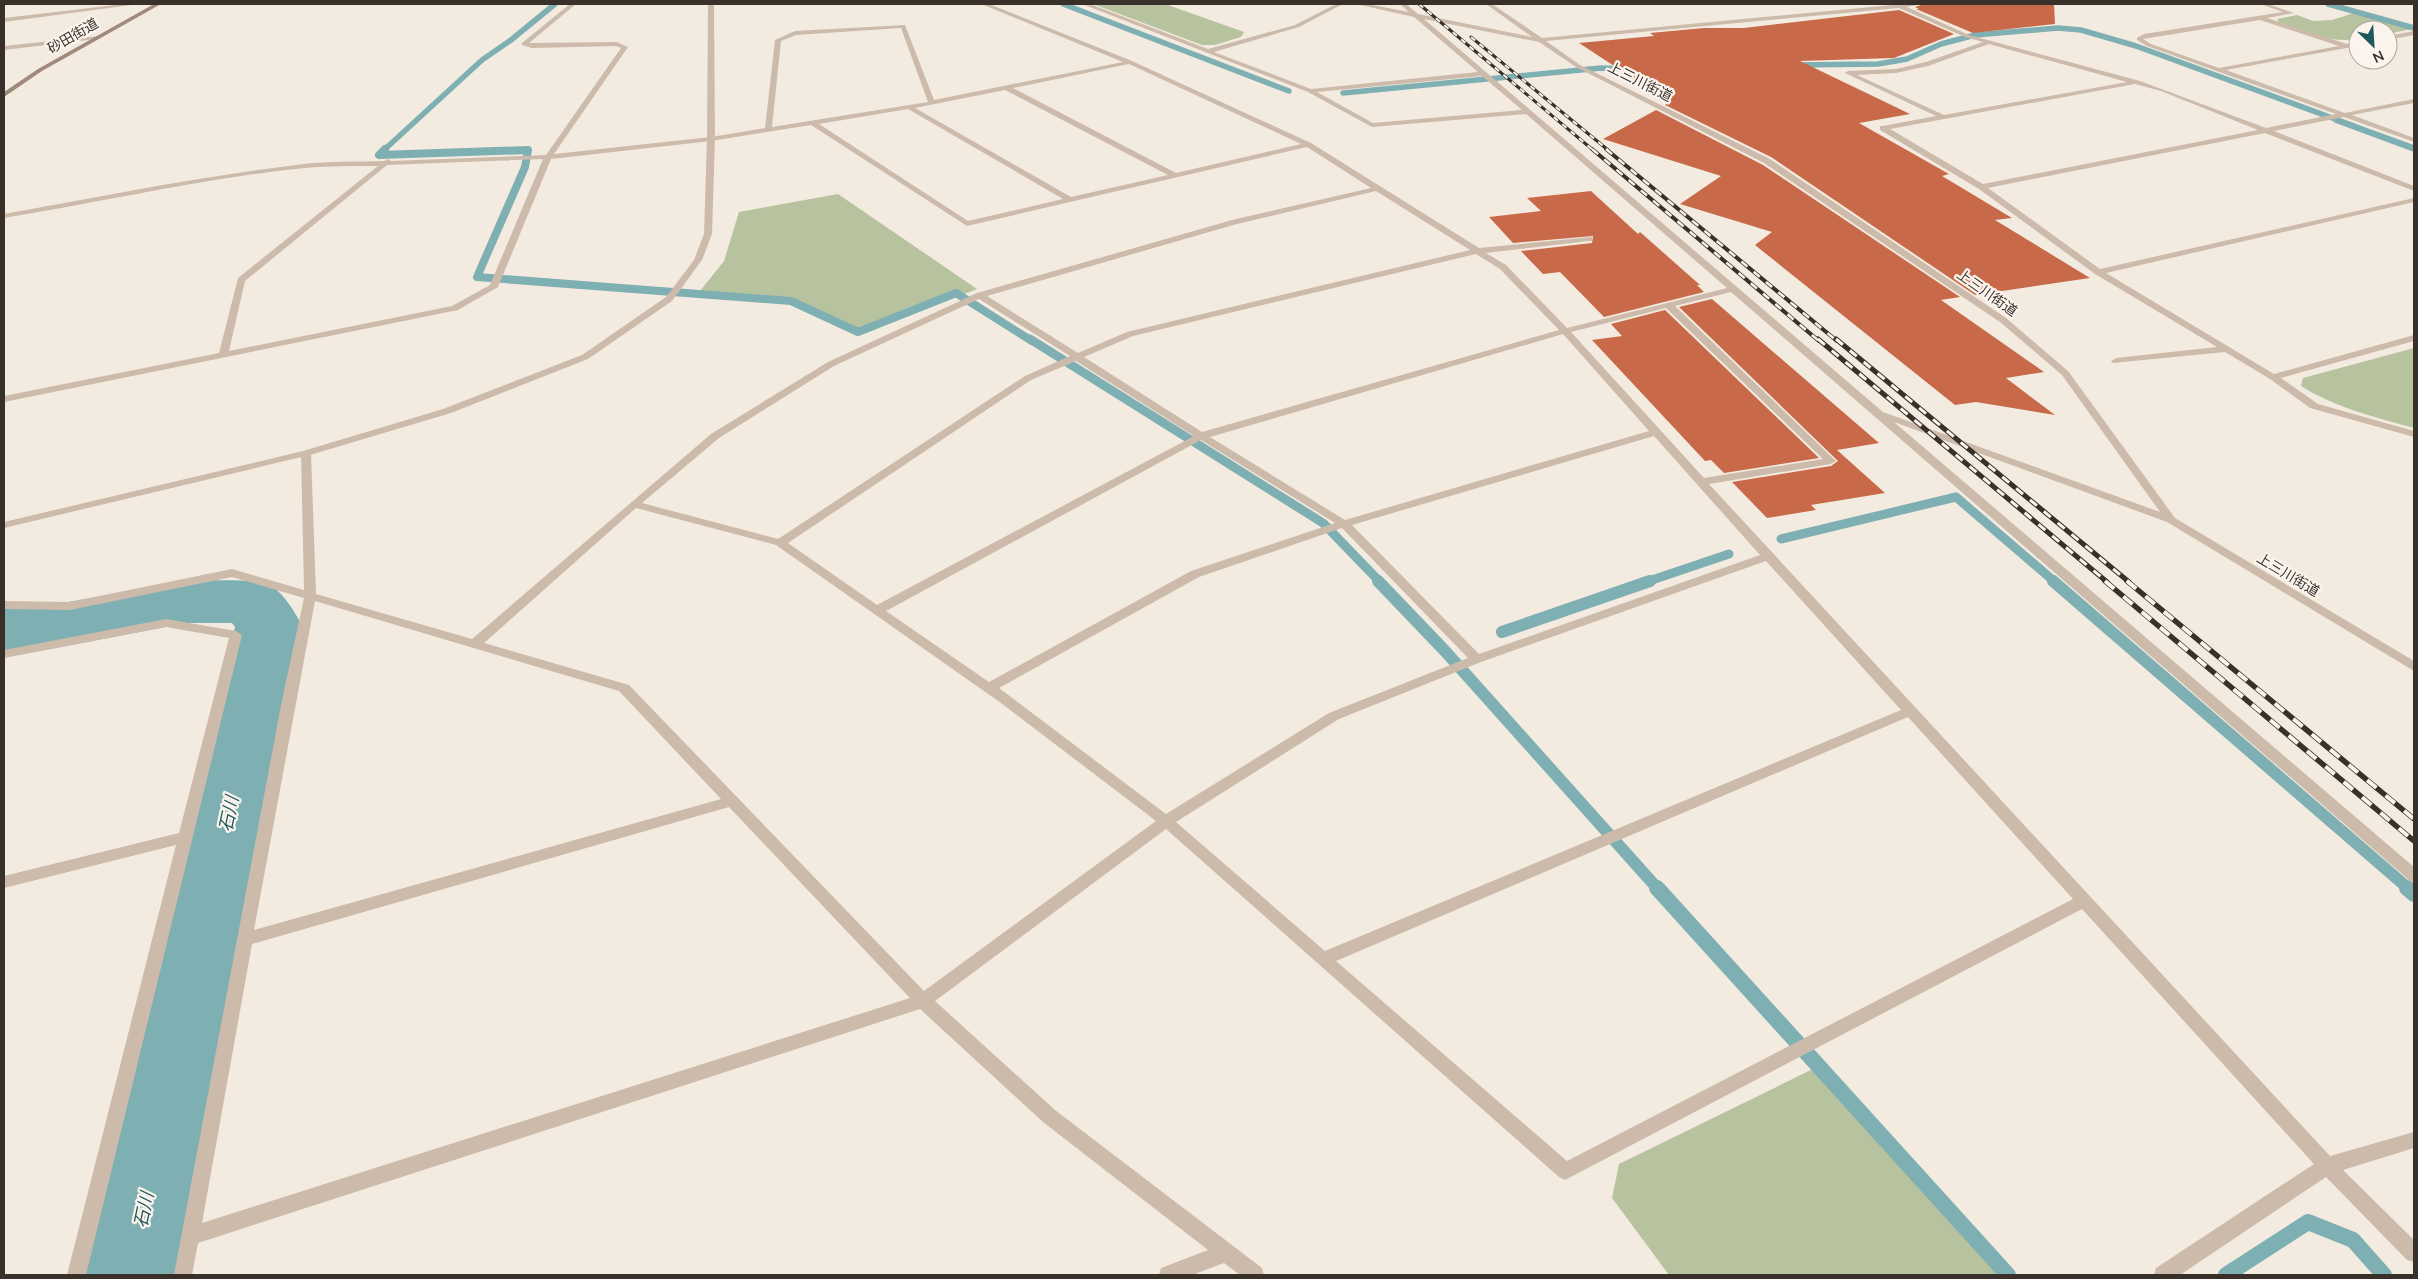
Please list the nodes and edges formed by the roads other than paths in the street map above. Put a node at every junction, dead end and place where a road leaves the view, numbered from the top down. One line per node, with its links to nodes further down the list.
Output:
1 (136, 4): 16 (street)
2 (158, 4): 19 (main road, 砂田街道)
3 (573, 4): 44 (street)
4 (711, 4): 41 (street)
5 (984, 4): 25 (street)
6 (1085, 4): 24 (street)
7 (1340, 4): 24 (street)
8 (1359, 4): 14 (street)
9 (1403, 4): 14 (street)
10 (1489, 4): 20 (street, 上三川街道)
11 (1919, 4): 13 (street)
12 (2263, 4): 15 (street)
13 (1898, 5): 20 (street); 21 (street)
14 (1416, 15): 20 (street); 27 (street)
15 (2259, 18): 22 (street); 26 (street)
16 (4, 20)
17 (2414, 33): 18 (street)
18 (2398, 36)
19 (97, 37): 23 (street); 31 (main road, 砂田街道)
20 (1539, 40): 74 (street, 上三川街道)
21 (1989, 42): 28 (street); 37 (street)
22 (2346, 46): 26 (street)
23 (4, 48)
24 (1210, 51): 30 (street)
25 (1130, 62): 29 (street); 43 (street)
26 (2218, 70): 36 (street)
27 (1483, 74): 30 (street); 35 (street)
28 (2138, 82): 37 (street); 40 (street)
29 (1007, 88): 33 (street); 46 (street)
30 (1310, 91): 35 (street)
31 (5, 94)
32 (2414, 101): 36 (street)
33 (932, 103): 34 (street); 39 (street)
34 (910, 107): 38 (street); 50 (street)
35 (1527, 112): 56 (street)
36 (2345, 115): 40 (street); 42 (street)
37 (1943, 117): 47 (street)
38 (814, 123): 39 (street); 50 (street)
39 (768, 129): 41 (street)
40 (2265, 131): 47 (street); 49 (street)
41 (711, 139): 44 (street); 71 (street)
42 (2414, 140)
43 (1308, 145): 46 (street); 48 (street)
44 (548, 156): 45 (street); 62 (street)
45 (388, 161): 52 (street); 62 (street)
46 (1175, 176): 50 (street)
47 (1982, 187): 55 (street)
48 (1379, 188): 54 (street); 57 (street)
49 (2414, 189)
50 (1070, 200)
51 (2414, 200): 55 (street)
52 (4, 216)
53 (1589, 239): 54 (street)
54 (1478, 251): 59 (street); 63 (street)
55 (2098, 272): 61 (street)
56 (1733, 288): 58 (street); 67 (street)
57 (980, 295): 63 (street); 73 (street)
58 (1668, 305): 59 (street); 72 (street)
59 (1566, 331): 68 (street); 70 (street)
60 (2414, 338): 65 (street)
61 (2226, 349): 64 (street); 65 (street)
62 (222, 355): 66 (street)
63 (1077, 356): 70 (street); 77 (street)
64 (2116, 361)
65 (2273, 377): 69 (street)
66 (4, 399)
67 (1876, 412): 74 (street); 91 (street)
68 (1656, 432): 72 (street); 75 (street)
69 (2414, 434)
70 (1201, 436): 75 (street); 81 (street)
71 (306, 453): 76 (street); 79 (street)
72 (1701, 482): 78 (street)
73 (634, 504): 77 (street); 82 (street)
74 (2171, 520): 85 (street, 上三川街道)
75 (1344, 524): 84 (street); 86 (street)
76 (4, 525)
77 (780, 543): 81 (street)
78 (1768, 556): 84 (street); 87 (street)
79 (310, 598): 80 (street); 82 (street); 94 (street)
80 (4, 605)
81 (877, 610): 86 (street)
82 (476, 643): 88 (street)
83 (4, 654): 90 (street)
84 (1477, 659): 89 (street)
85 (2414, 667)
86 (989, 688): 89 (street)
87 (1910, 710): 93 (street); 95 (street)
88 (732, 801): 94 (street); 96 (street)
89 (1166, 822): 95 (street); 96 (street)
90 (185, 837): 92 (street); 102 (street)
91 (2414, 876)
92 (4, 882)
93 (2084, 901): 95 (street); 98 (street)
94 (245, 939): 99 (street)
95 (1323, 959)
96 (923, 1001): 99 (street); 100 (street)
97 (2414, 1140): 98 (street)
98 (2327, 1166): 101 (street); 106 (street)
99 (190, 1236): 103 (street)
100 (1226, 1253): 104 (street); 105 (street)
101 (2414, 1253)
102 (76, 1275)
103 (183, 1275)
104 (1168, 1275)
105 (1255, 1275)
106 (2163, 1275)

